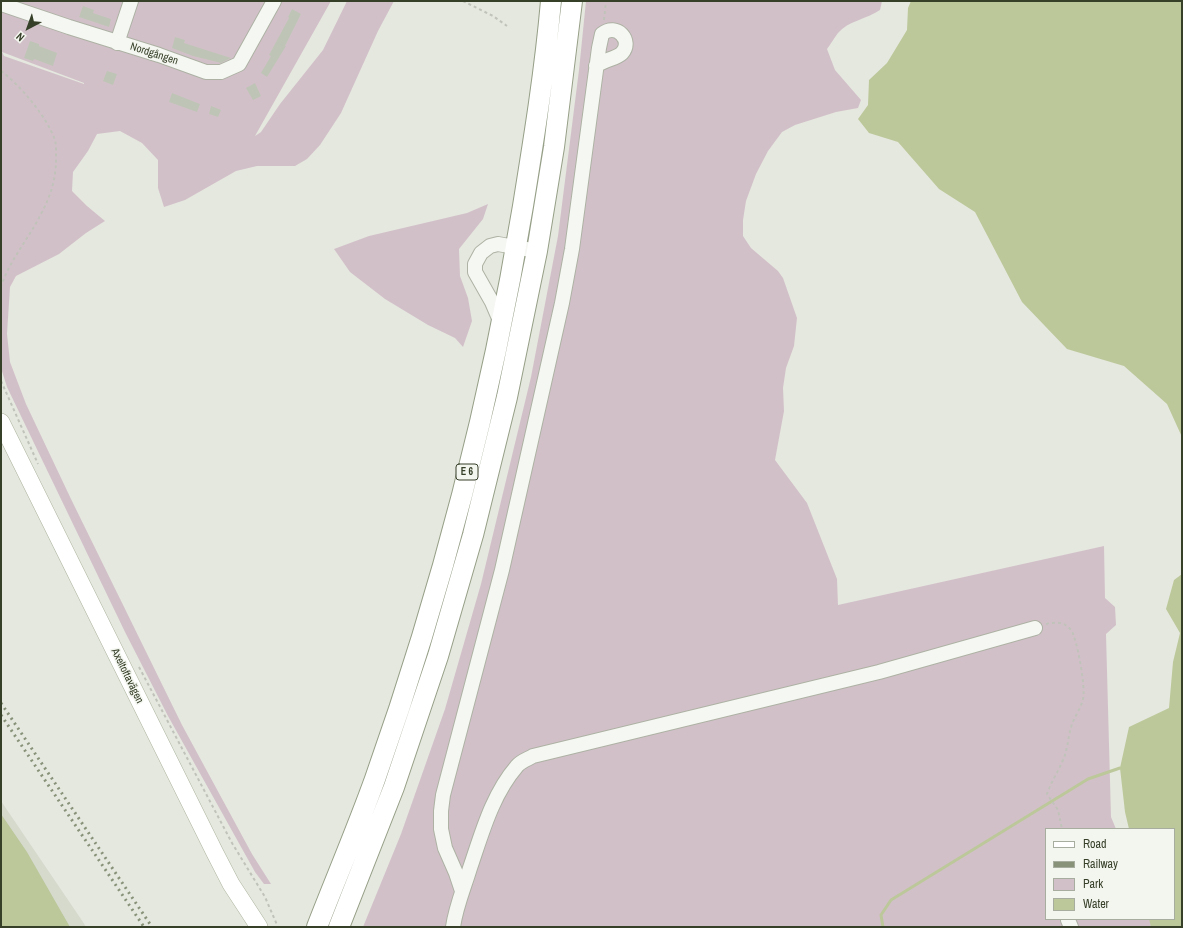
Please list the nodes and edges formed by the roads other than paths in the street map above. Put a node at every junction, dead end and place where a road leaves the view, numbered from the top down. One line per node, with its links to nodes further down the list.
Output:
1 (131, 1): 6 (street)
2 (274, 1): 6 (street, Nordgången)
3 (551, 1): 8 (highway, E 6)
4 (572, 1): 9 (highway, E 6)
5 (1, 4): 6 (street, Nordgången)
6 (117, 43)
7 (596, 66): 7 (street); 13 (street)
8 (516, 247): 9 (street); 10 (highway, E 6); 10 (street)
9 (537, 251): 16 (highway, E 6)
10 (501, 325): 15 (highway, E 6)
11 (1, 422): 14 (main road, Axeltoftavägen)
12 (1035, 628): 13 (street)
13 (462, 891): 17 (street)
14 (259, 927)
15 (317, 927)
16 (339, 927)
17 (453, 927)

